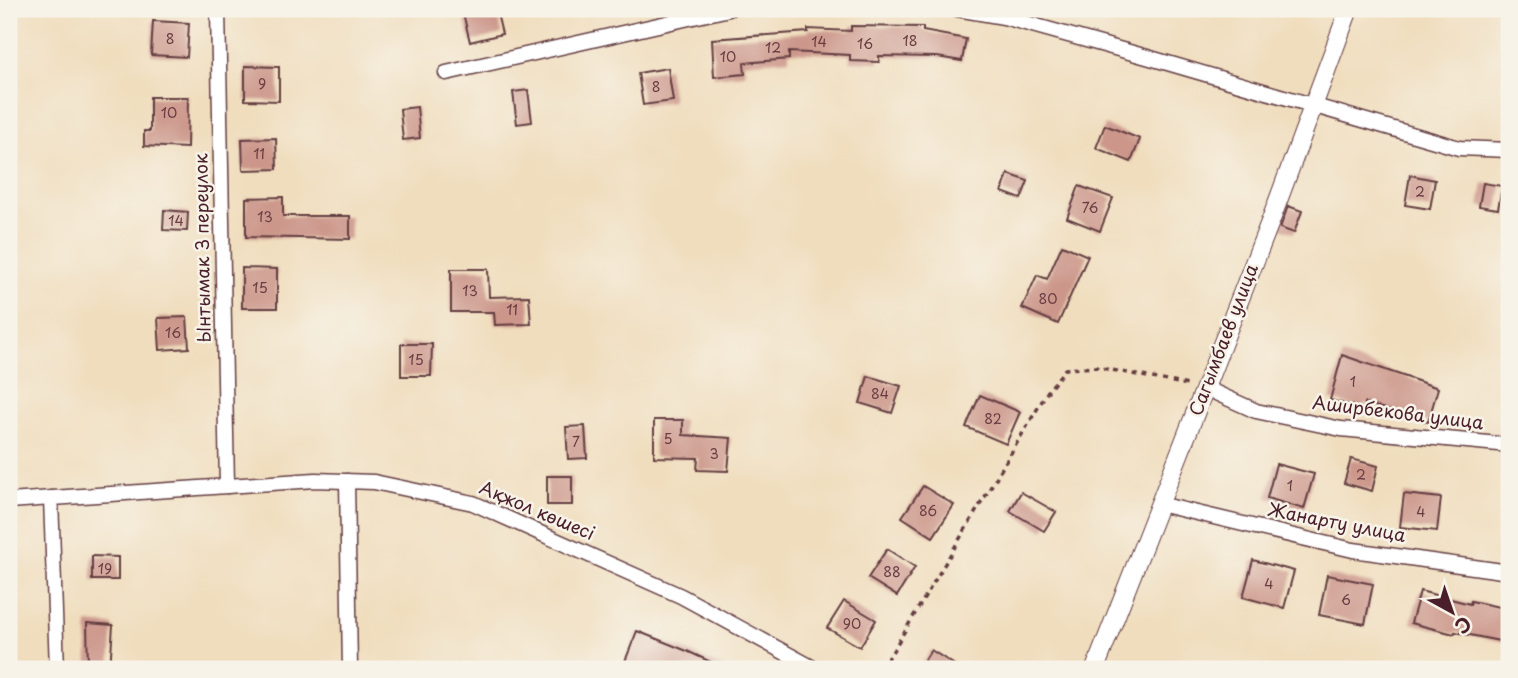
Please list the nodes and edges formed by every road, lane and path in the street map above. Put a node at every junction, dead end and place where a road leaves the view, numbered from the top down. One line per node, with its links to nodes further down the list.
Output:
1 (218, 9): 11 (street, Ынтымак 3 переулок)
2 (729, 9): 5 (street)
3 (957, 9): 6 (street)
4 (1349, 9): 6 (street, Сагымбаев улица)
5 (446, 73)
6 (1313, 107): 7 (street); 8 (street, Сагымбаев улица)
7 (1509, 150)
8 (1205, 388): 9 (street, Аширбекова улица); 14 (street, Сагымбаев улица); 19 (path)
9 (1509, 445)
10 (347, 481): 11 (street, Ақжол көшесі); 17 (street); 18 (street, Ақжол көшесі)
11 (227, 486): 12 (street, Ақжол көшесі)
12 (51, 498): 13 (street, Ақжол көшесі); 16 (street)
13 (9, 501)
14 (1160, 504): 15 (street, Жанарту улица); 20 (street, Сагымбаев улица)
15 (1509, 572)
16 (57, 669)
17 (350, 669)
18 (815, 669)
19 (882, 669)
20 (1095, 669)

